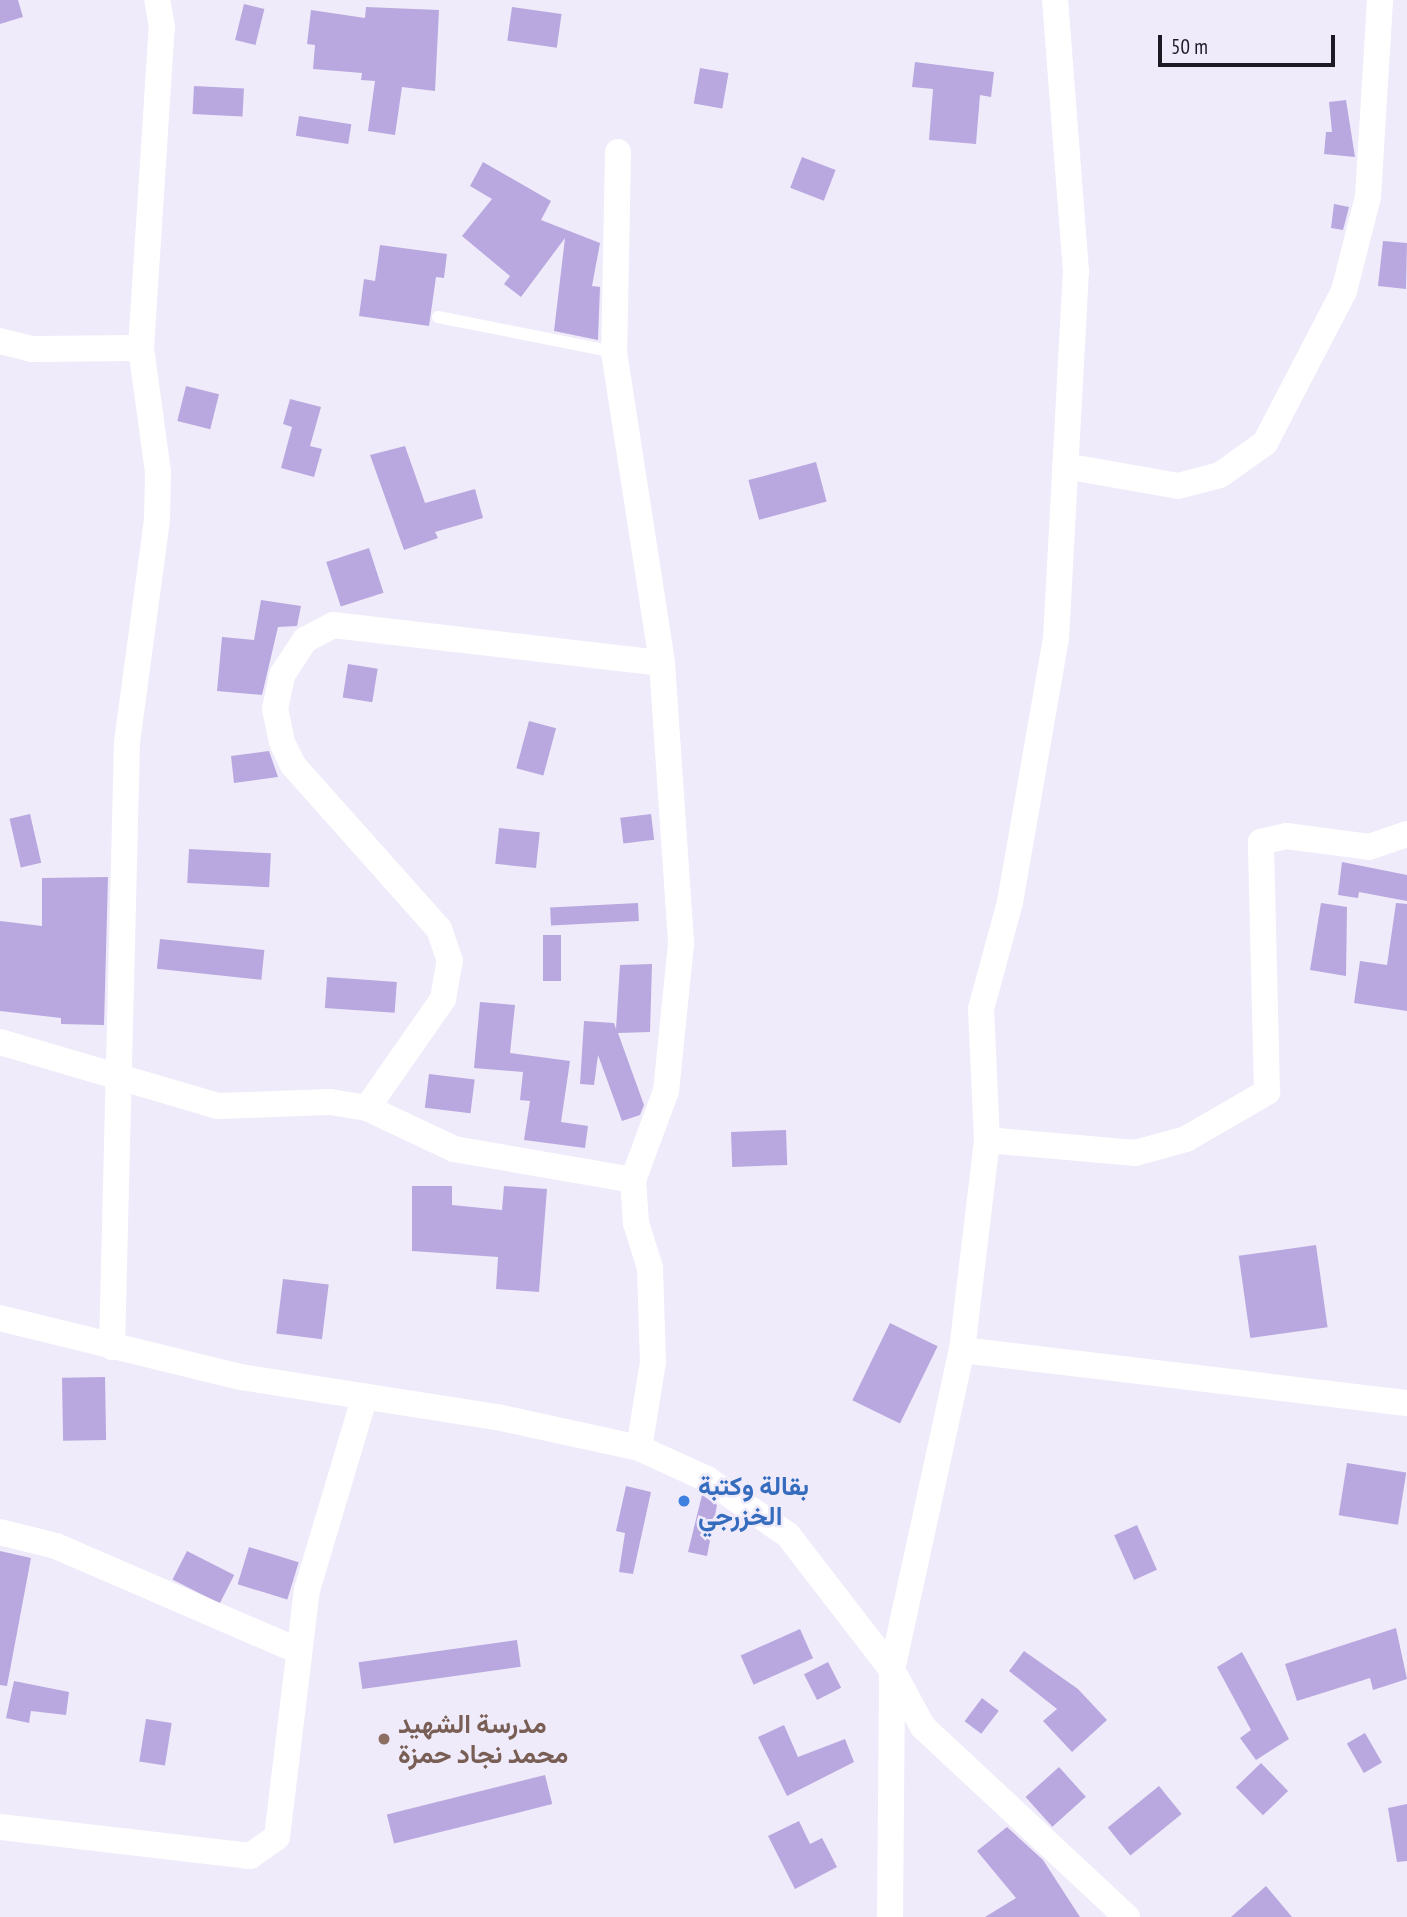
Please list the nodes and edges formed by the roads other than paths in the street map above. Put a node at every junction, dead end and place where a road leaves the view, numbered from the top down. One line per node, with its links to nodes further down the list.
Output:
1 (157, 0): 7 (street)
2 (1055, 0): 9 (street)
3 (1380, 0): 9 (street)
4 (618, 152): 8 (street)
5 (438, 317): 8 (lane)
6 (0, 341): 7 (street)
7 (141, 348): 13 (street)
8 (614, 352): 10 (street)
9 (1065, 466): 15 (street)
10 (662, 663): 14 (street); 16 (street)
11 (1407, 834): 15 (street)
12 (0, 1042): 13 (street)
13 (120, 1080): 14 (street); 18 (street)
14 (367, 1108): 16 (street)
15 (987, 1140): 19 (street)
16 (632, 1180): 22 (street)
17 (0, 1318): 18 (street)
18 (112, 1347): 20 (street)
19 (962, 1350): 21 (street); 25 (street)
20 (365, 1396): 22 (street); 24 (street)
21 (1407, 1403)
22 (639, 1448): 25 (street)
23 (0, 1532): 24 (street)
24 (296, 1650): 26 (street)
25 (892, 1670): 27 (street); 28 (street)
26 (0, 1827)
27 (890, 1917)
28 (1127, 1917)

